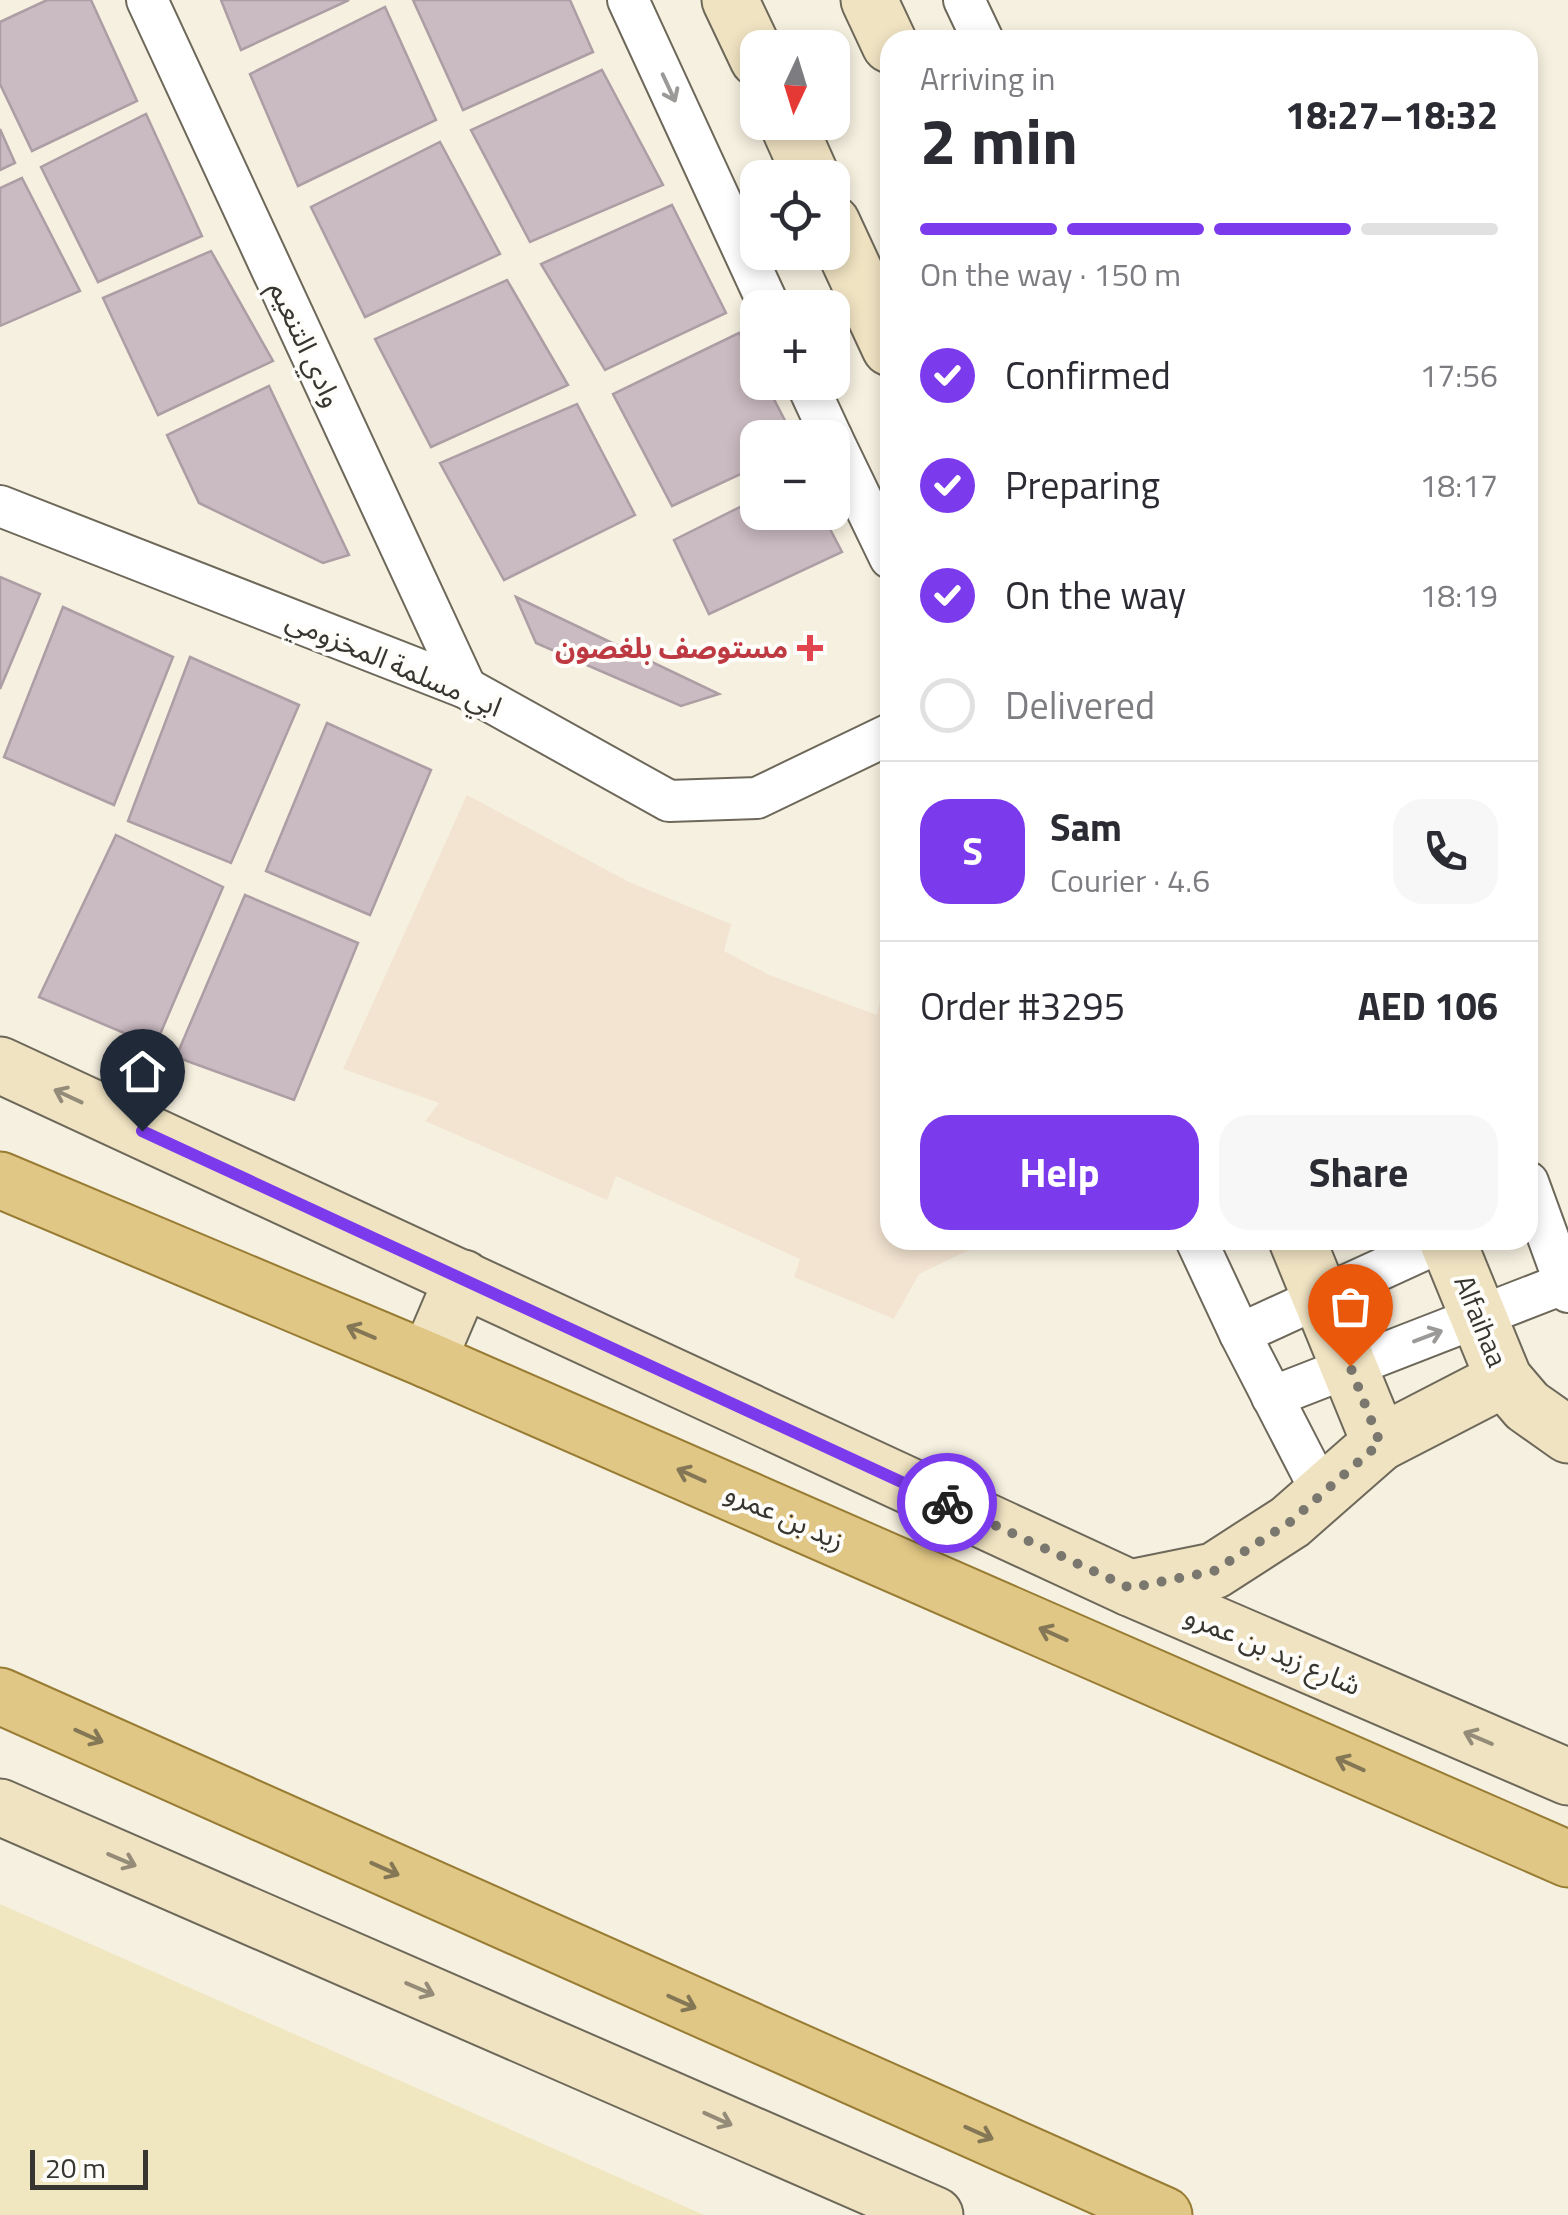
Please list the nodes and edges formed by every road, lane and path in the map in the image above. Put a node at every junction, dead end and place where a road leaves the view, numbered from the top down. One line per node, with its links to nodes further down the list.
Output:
1 (147, 0): 15 (street, وادي التنعيم)
2 (628, 0): 10 (street, one-way to 10)
3 (730, 0): 6 (main road)
4 (869, 0): 7 (main road)
5 (964, 0): 8 (street)
6 (744, 30)
7 (883, 30)
8 (978, 30)
9 (850, 261): 11 (main road)
10 (762, 290)
11 (880, 326)
12 (850, 475): 14 (street)
13 (0, 506): 15 (street, ابي مسلمة المخزومي)
14 (880, 537)
15 (466, 688): 16 (street, ابي مسلمة المخزومي)
16 (880, 739)
17 (0, 1065): 26 (main road, شارع زيد بن عمرو, one-way to 17)
18 (0, 1180): 25 (main road, زيد بن عمرو)
19 (1540, 1193): 27 (street)
20 (0, 1200): 25 (main road)
21 (1201, 1250): 30 (street)
22 (1301, 1250): 28 (main road)
23 (1424, 1250): 28 (street)
24 (1451, 1250): 29 (main road, Alfaihaa)
25 (179, 1256): 31 (main road, زيد بن عمرو, one-way to 25)
26 (463, 1278): 31 (main road); 38 (main road, شارع زيد بن عمرو)
27 (1567, 1286): 29 (street)
28 (1320, 1297): 30 (street); 32 (main road)
29 (1481, 1315): 32 (street, one-way to 29); 33 (main road, Alfaihaa)
30 (1240, 1334): 34 (street)
31 (428, 1360): 42 (main road, زيد بن عمرو, one-way to 31)
32 (1350, 1366): 34 (street); 36 (main road)
33 (1504, 1378): 35 (main road, Alfaihaa); 36 (main road)
34 (1272, 1398): 37 (street)
35 (1568, 1435)
36 (1380, 1443): 37 (main road)
37 (1322, 1492): 38 (main road)
38 (1130, 1588): 40 (main road, شارع زيد بن عمرو, one-way to 38)
39 (0, 1696): 44 (main road, one-way to 44)
40 (1568, 1777)
41 (0, 1807): 43 (main road, one-way to 43)
42 (1568, 1859)
43 (935, 2215)
44 (1164, 2215)

